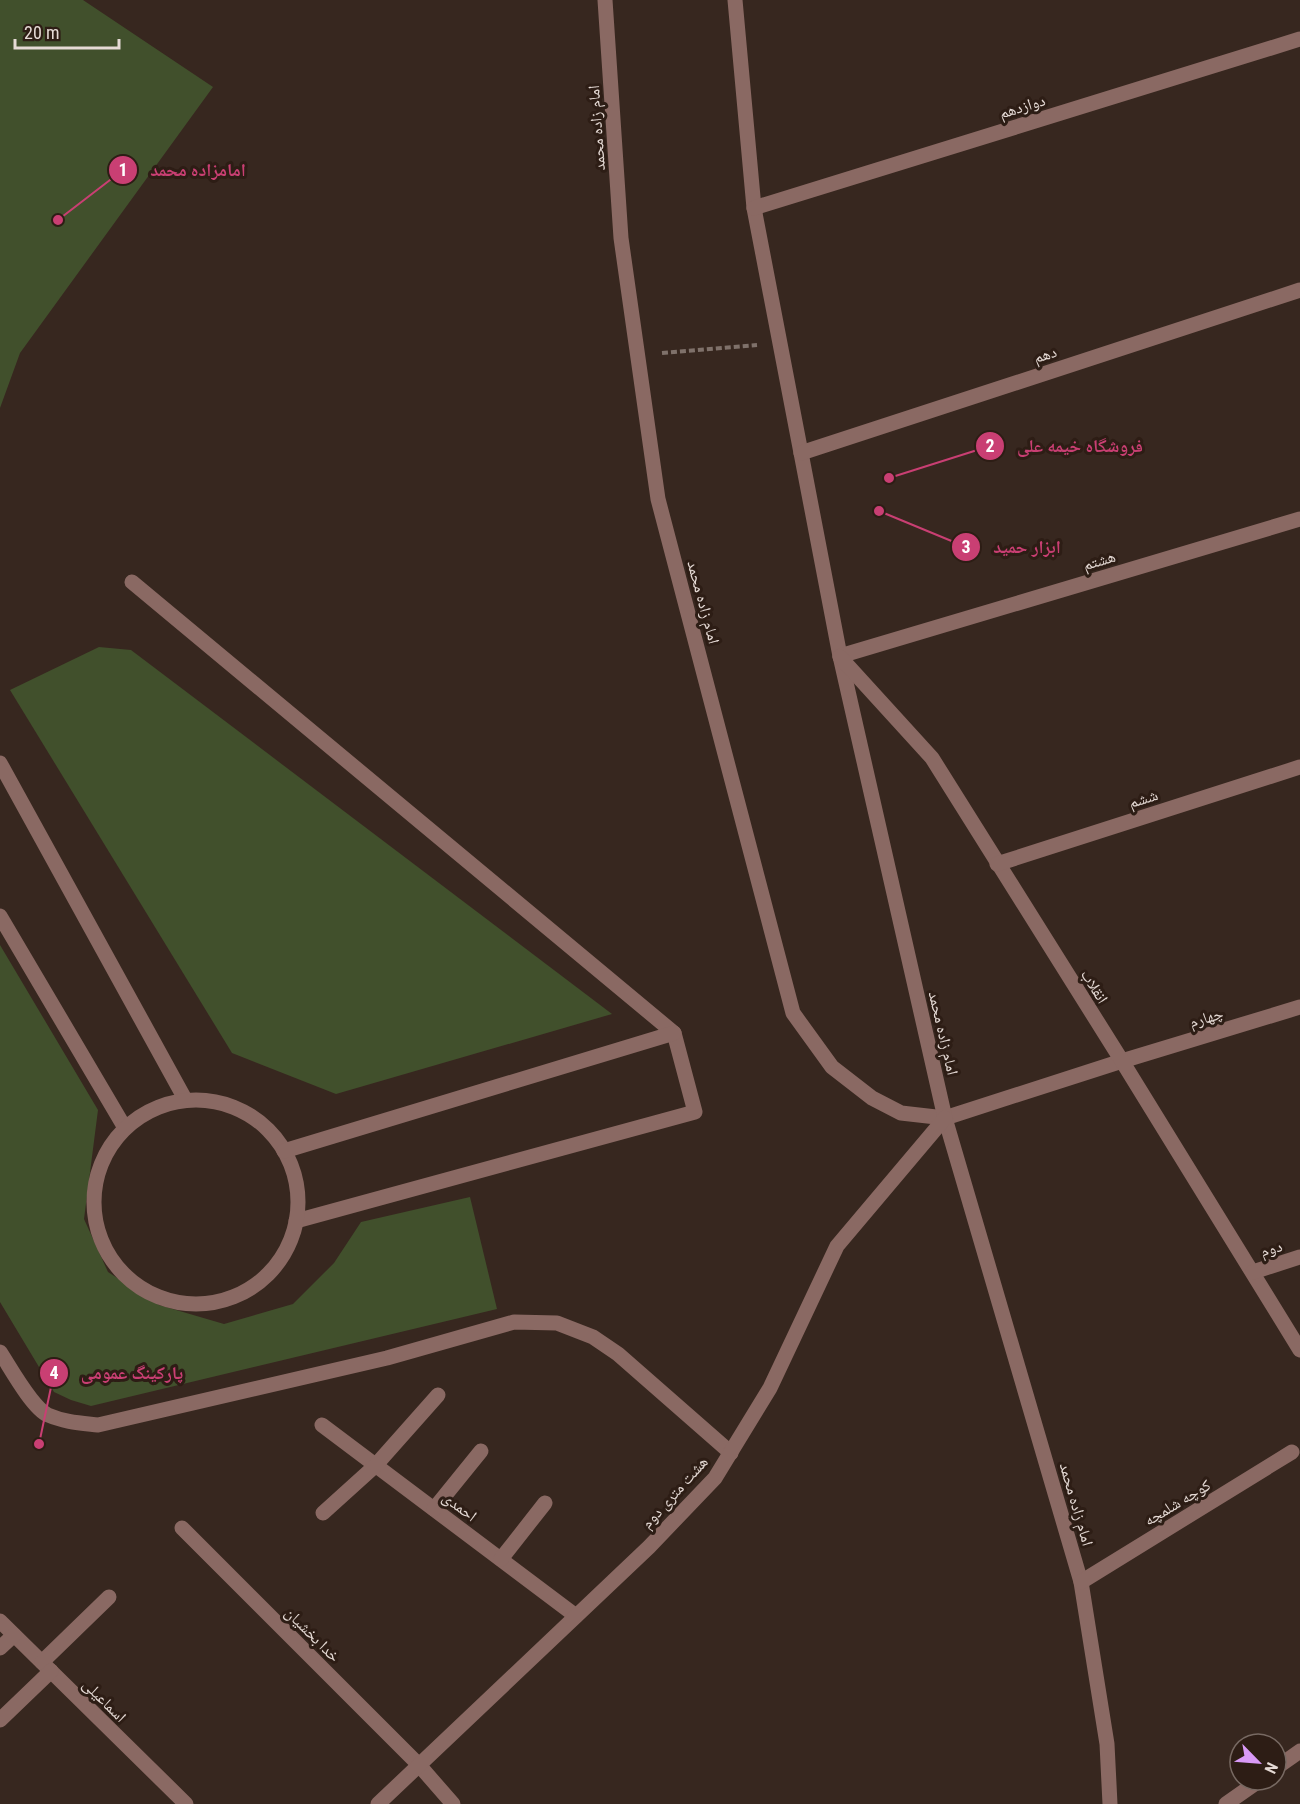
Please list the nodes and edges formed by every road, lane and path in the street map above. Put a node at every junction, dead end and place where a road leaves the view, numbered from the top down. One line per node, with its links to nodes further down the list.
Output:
1 (605, 0): 7 (street, امام زاده محمد)
2 (735, 0): 4 (street, امام زاده محمد)
3 (1300, 39): 4 (street, دوازدهم)
4 (754, 208): 6 (street, امام زاده محمد)
5 (1300, 290): 8 (street, دهم)
6 (780, 343): 7 (path); 8 (street, امام زاده محمد)
7 (638, 355): 20 (street, امام زاده محمد)
8 (801, 453): 11 (street, امام زاده محمد)
9 (1300, 519): 11 (street, هشتم)
10 (132, 582): 17 (street)
11 (840, 656): 14 (street, انقلاب); 20 (street, امام زاده محمد)
12 (0, 763): 19 (street)
13 (1300, 767): 14 (street, ششم)
14 (997, 864): 18 (street, انقلاب)
15 (0, 916): 21 (street)
16 (1300, 1007): 18 (street, چهارم)
17 (674, 1033): 22 (street); 23 (street)
18 (1122, 1061): 20 (street, چهارم); 25 (street, انقلاب)
19 (185, 1099): 21 (street); 22 (street)
20 (945, 1118): 32 (street, هشت متری دوم); 39 (street, امام زاده محمد)
21 (125, 1128): 23 (street)
22 (284, 1150): 23 (street)
23 (297, 1221)
24 (1300, 1257): 25 (street, دوم)
25 (1253, 1272): 26 (street, انقلاب)
26 (1300, 1350)
27 (0, 1352): 32 (street)
28 (438, 1395): 33 (street)
29 (322, 1425): 33 (street, احمدی)
30 (481, 1451): 35 (street)
31 (1292, 1452): 39 (street, کوچه شلمچه)
32 (731, 1453): 41 (street, هشت متری دوم)
33 (375, 1466): 35 (street, احمدی); 36 (street)
34 (545, 1503): 38 (street)
35 (434, 1509): 38 (street, احمدی)
36 (323, 1513)
37 (182, 1528): 47 (street, خدا بخشیان)
38 (501, 1560): 41 (street, احمدی)
39 (1081, 1582): 52 (street, امام زاده محمد)
40 (109, 1597): 45 (street)
41 (576, 1616): 47 (street, هشت متری دوم)
42 (0, 1621): 43 (street, اسماعیلی)
43 (14, 1635): 44 (street); 45 (street, اسماعیلی)
44 (0, 1648)
45 (46, 1667): 46 (street); 49 (street, اسماعیلی)
46 (0, 1720)
47 (418, 1765): 50 (street, هشت متری دوم); 51 (street, خدا بخشیان)
48 (1243, 1792): 53 (street)
49 (186, 1804)
50 (378, 1804)
51 (453, 1804)
52 (1110, 1804)
53 (1226, 1804)

